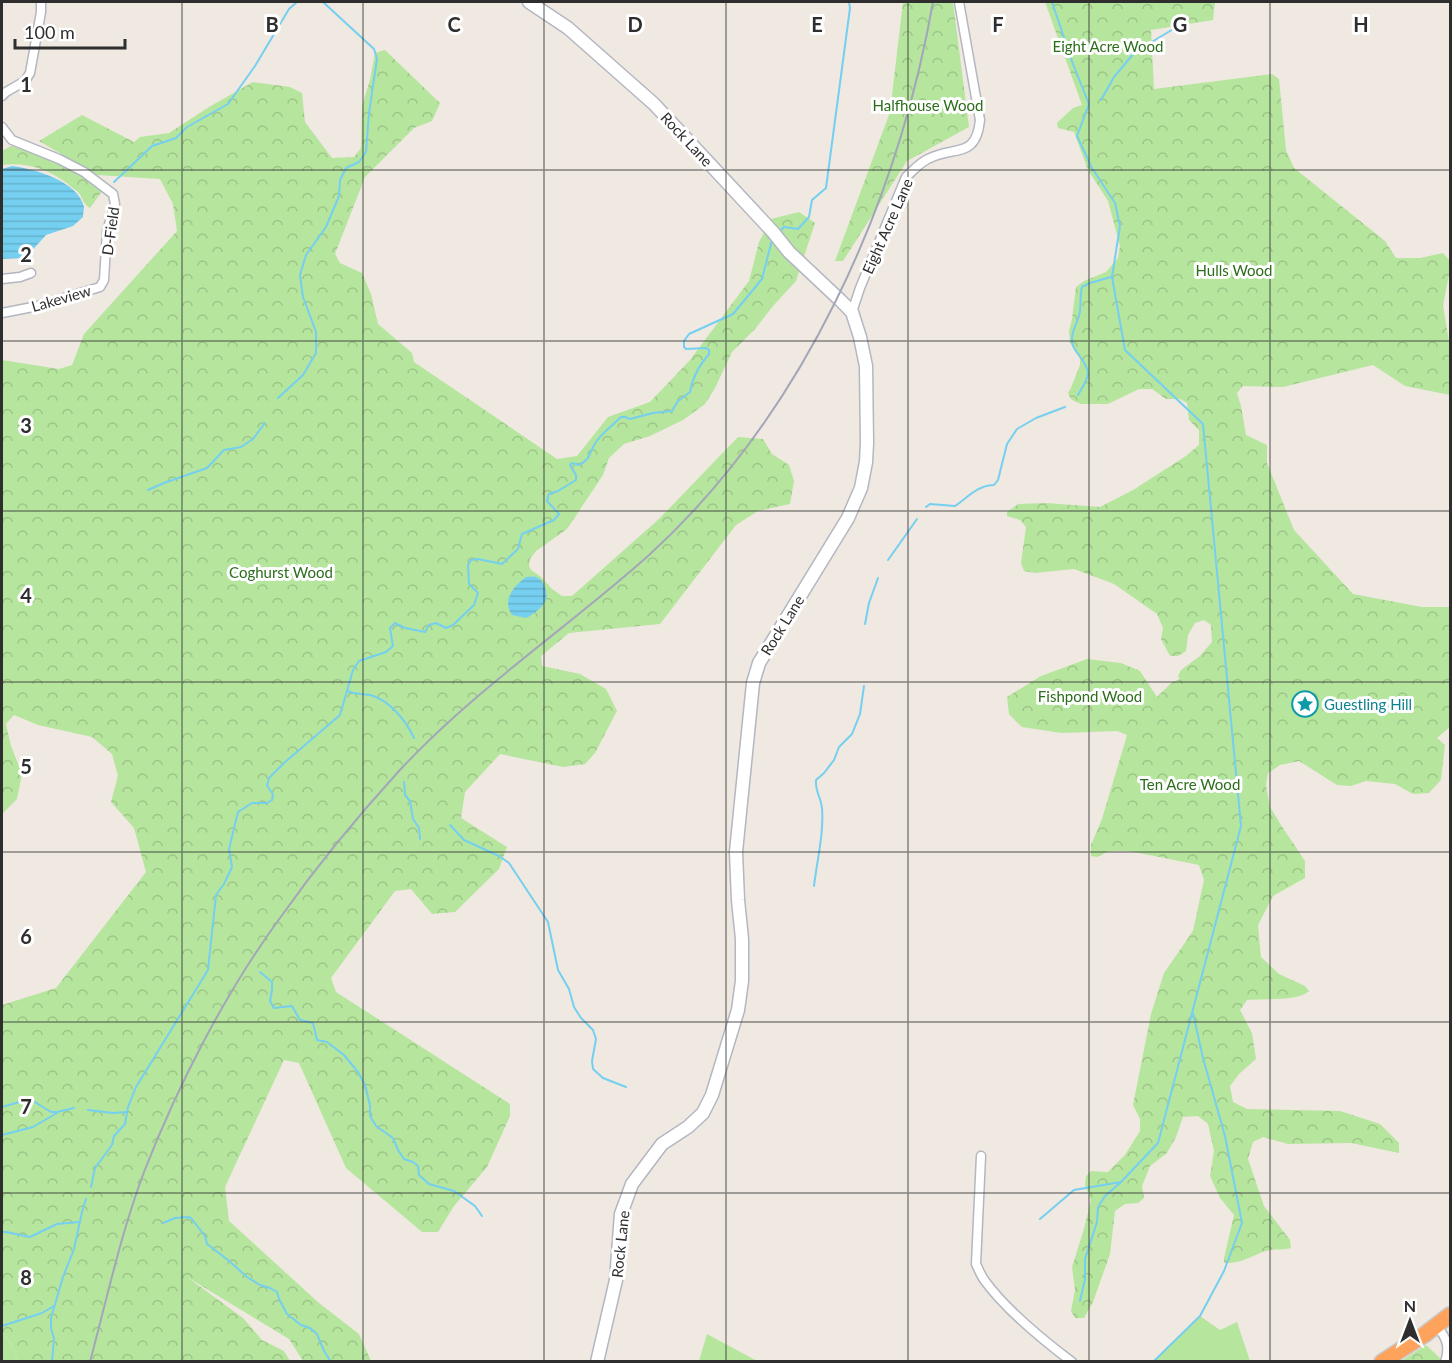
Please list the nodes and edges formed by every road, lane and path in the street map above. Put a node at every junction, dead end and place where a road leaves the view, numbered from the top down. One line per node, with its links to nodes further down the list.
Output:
1 (41, 2): 4 (street)
2 (529, 2): 9 (street, Rock Lane)
3 (958, 2): 9 (street, Eight Acre Lane)
4 (2, 93)
5 (2, 127): 6 (street, D-Field)
6 (105, 267): 10 (street, Lakeview)
7 (31, 273): 8 (street)
8 (2, 279)
9 (852, 312): 16 (street, Rock Lane)
10 (2, 313)
11 (981, 1156): 17 (street)
12 (1450, 1315): 13 (highway)
13 (1436, 1326): 14 (street); 18 (highway)
14 (1449, 1342): 15 (street)
15 (1446, 1360)
16 (597, 1362)
17 (1072, 1362)
18 (1382, 1362)

